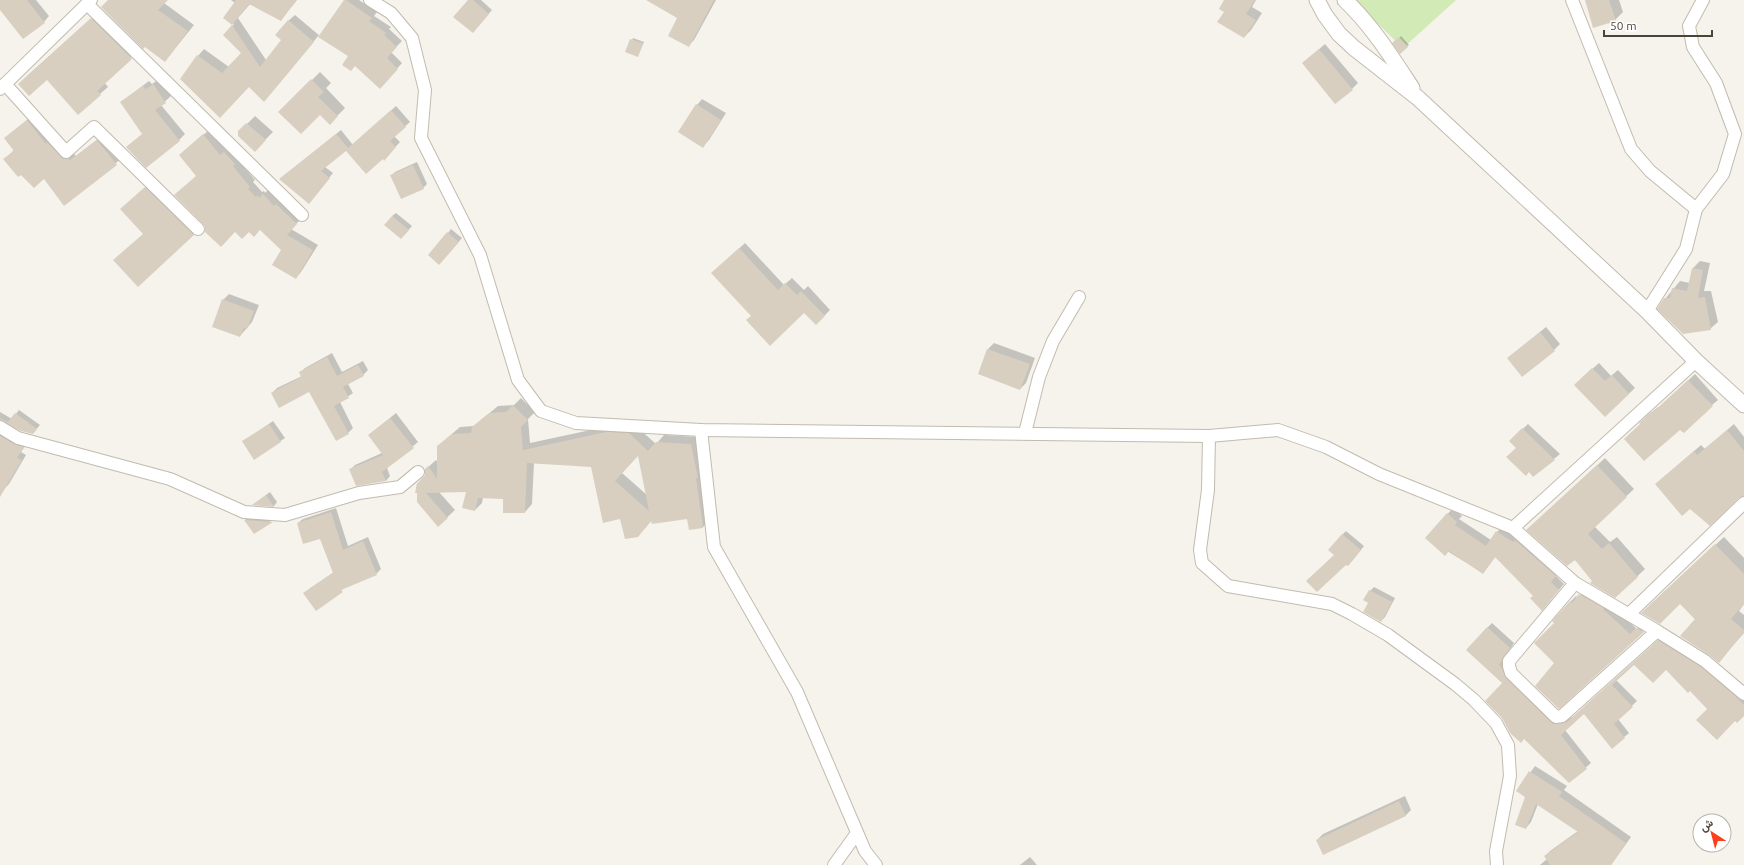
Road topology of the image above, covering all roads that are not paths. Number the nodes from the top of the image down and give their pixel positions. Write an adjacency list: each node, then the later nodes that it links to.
1 (370, 0): 17 (street)
2 (1317, 0): 8 (street)
3 (1345, 0): 8 (street)
4 (1572, 0): 9 (street)
5 (1703, 0): 9 (street)
6 (89, 2): 7 (street); 10 (street)
7 (2, 87): 11 (street)
8 (1418, 98): 13 (street)
9 (1696, 209): 13 (street)
10 (302, 215)
11 (198, 229)
12 (1079, 297): 18 (street)
13 (1647, 311): 14 (street)
14 (1696, 361): 15 (street); 22 (street)
15 (1744, 405)
16 (0, 427): 20 (street)
17 (701, 430): 18 (street); 27 (street)
18 (1025, 433): 19 (street)
19 (1210, 436): 22 (street); 30 (street)
20 (418, 472)
21 (1744, 503): 24 (street)
22 (1513, 528): 23 (street)
23 (1575, 583): 24 (street); 25 (street)
24 (1629, 614): 25 (street)
25 (1657, 631): 26 (street)
26 (1744, 694)
27 (857, 833): 28 (street); 29 (street)
28 (834, 865)
29 (876, 865)
30 (1497, 865)

